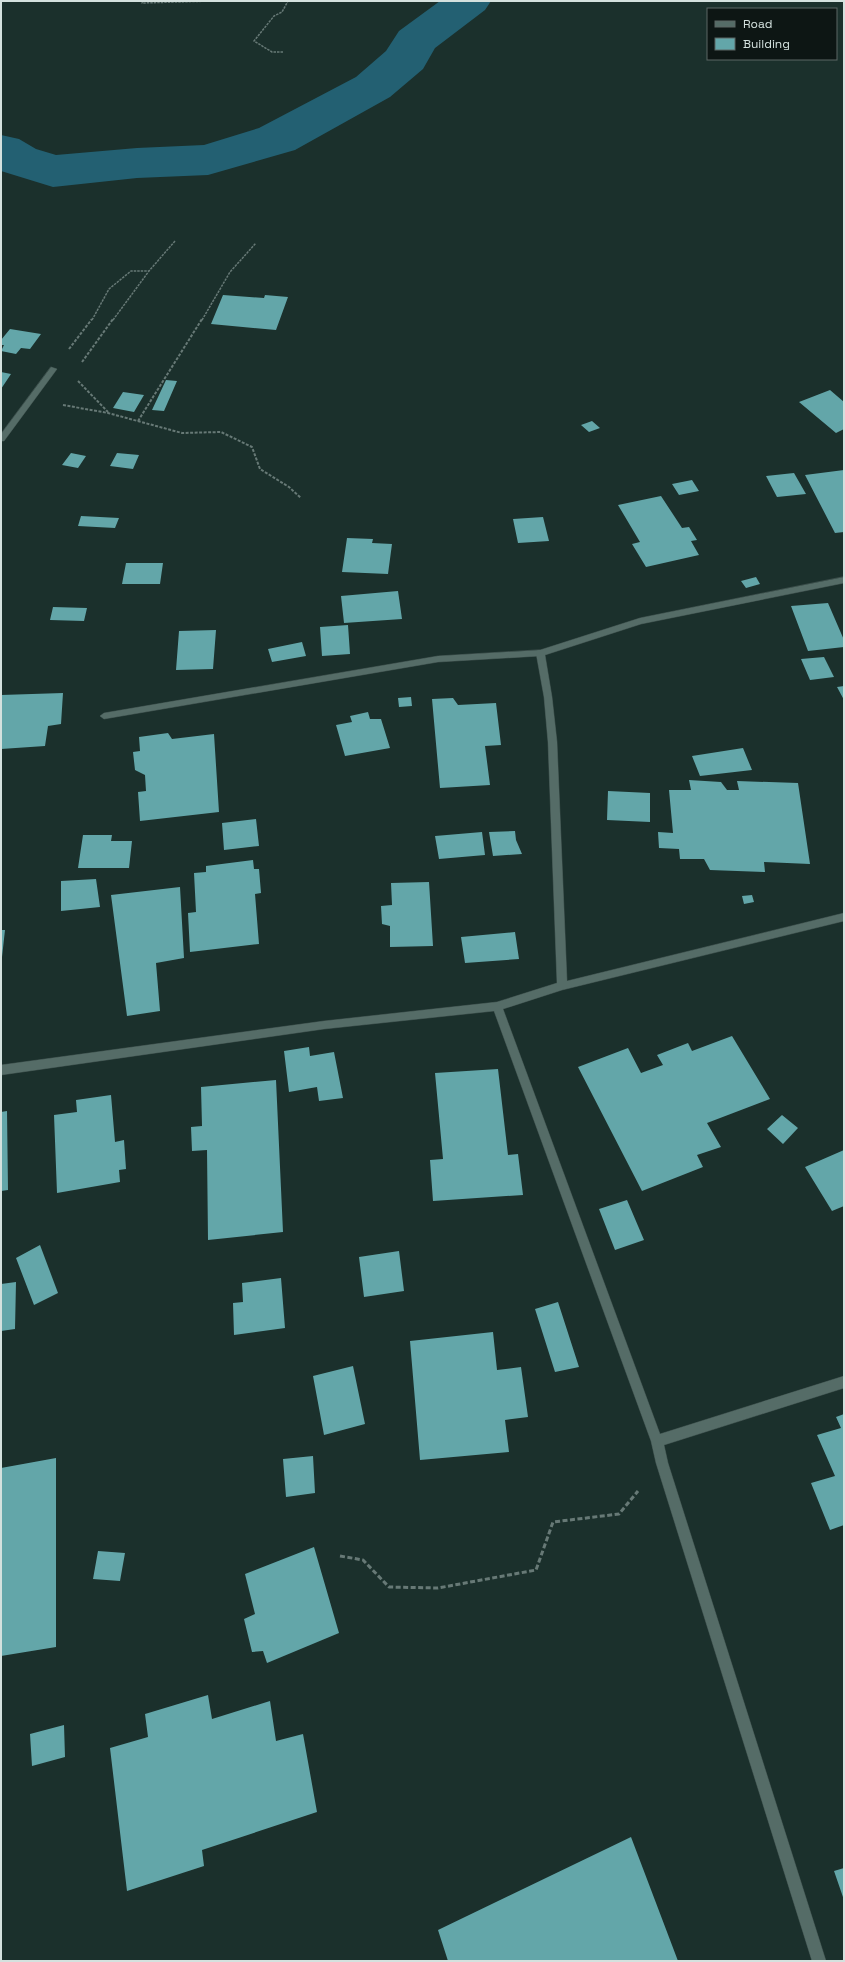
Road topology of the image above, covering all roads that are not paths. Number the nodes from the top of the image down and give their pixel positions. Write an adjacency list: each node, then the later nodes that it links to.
1 (53, 369): 2 (street)
2 (1, 439)
3 (844, 580): 4 (street)
4 (540, 653): 5 (street); 7 (street)
5 (104, 716)
6 (844, 917): 7 (street)
7 (562, 986): 8 (street)
8 (497, 1006): 9 (street); 11 (street)
9 (1, 1070)
10 (844, 1382): 11 (street)
11 (657, 1441): 12 (street)
12 (819, 1961)

